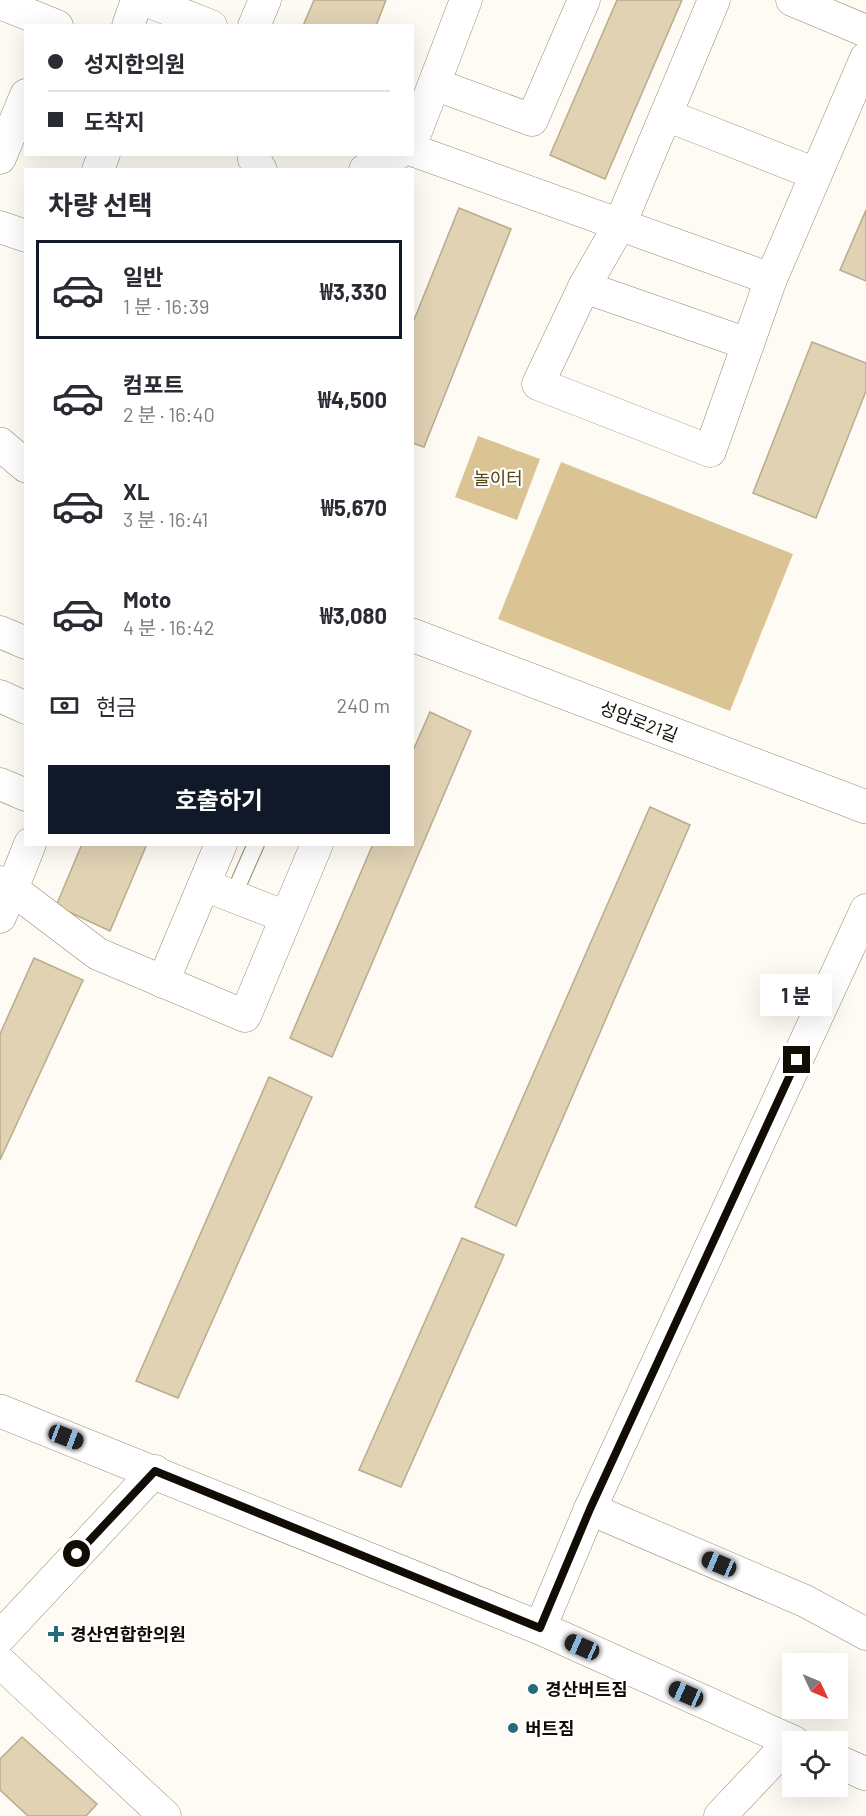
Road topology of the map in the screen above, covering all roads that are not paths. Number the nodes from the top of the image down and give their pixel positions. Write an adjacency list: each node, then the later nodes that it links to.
1 (137, 0): 10 (street)
2 (145, 0): 11 (street)
3 (265, 0): 12 (street)
4 (466, 0): 15 (street)
5 (584, 0): 15 (street)
6 (714, 0): 17 (street)
7 (792, 0): 13 (street)
8 (0, 3): 9 (street)
9 (52, 24)
10 (129, 24)
11 (206, 24)
12 (255, 24)
13 (866, 30)
14 (866, 58): 23 (street)
15 (434, 84): 18 (street)
16 (24, 100): 21 (street)
17 (666, 115): 23 (street); 24 (street)
18 (414, 137)
19 (414, 151): 24 (street)
20 (393, 156): 22 (street)
21 (0, 158)
22 (369, 168)
23 (816, 174): 27 (street)
24 (620, 224): 27 (street); 28 (street)
25 (0, 227): 26 (street)
26 (24, 235)
27 (771, 279): 29 (street)
28 (584, 287): 29 (street); 29 (street)
29 (748, 344)
30 (0, 444): 31 (street)
31 (24, 464)
32 (0, 632): 34 (street)
33 (414, 635): 39 (street, 성암로21길)
34 (24, 642)
35 (0, 696): 36 (street)
36 (24, 707)
37 (0, 784): 38 (street)
38 (24, 794)
39 (866, 807)
40 (29, 846): 45 (street)
41 (220, 846): 44 (street)
42 (255, 846): 46 (lane)
43 (316, 846): 48 (street)
44 (204, 885): 46 (street); 49 (street)
45 (4, 896): 49 (street)
46 (233, 896): 48 (street)
47 (866, 910): 52 (street)
48 (286, 917): 49 (street)
49 (163, 982)
50 (0, 1411): 51 (street)
51 (155, 1471): 53 (street); 55 (street)
52 (590, 1509): 53 (street); 54 (street)
53 (540, 1628): 57 (street)
54 (866, 1634)
55 (0, 1637)
56 (0, 1662): 61 (street)
57 (782, 1737)
58 (782, 1751): 62 (street)
59 (848, 1766): 60 (street)
60 (866, 1774)
61 (165, 1816)
62 (720, 1816)

